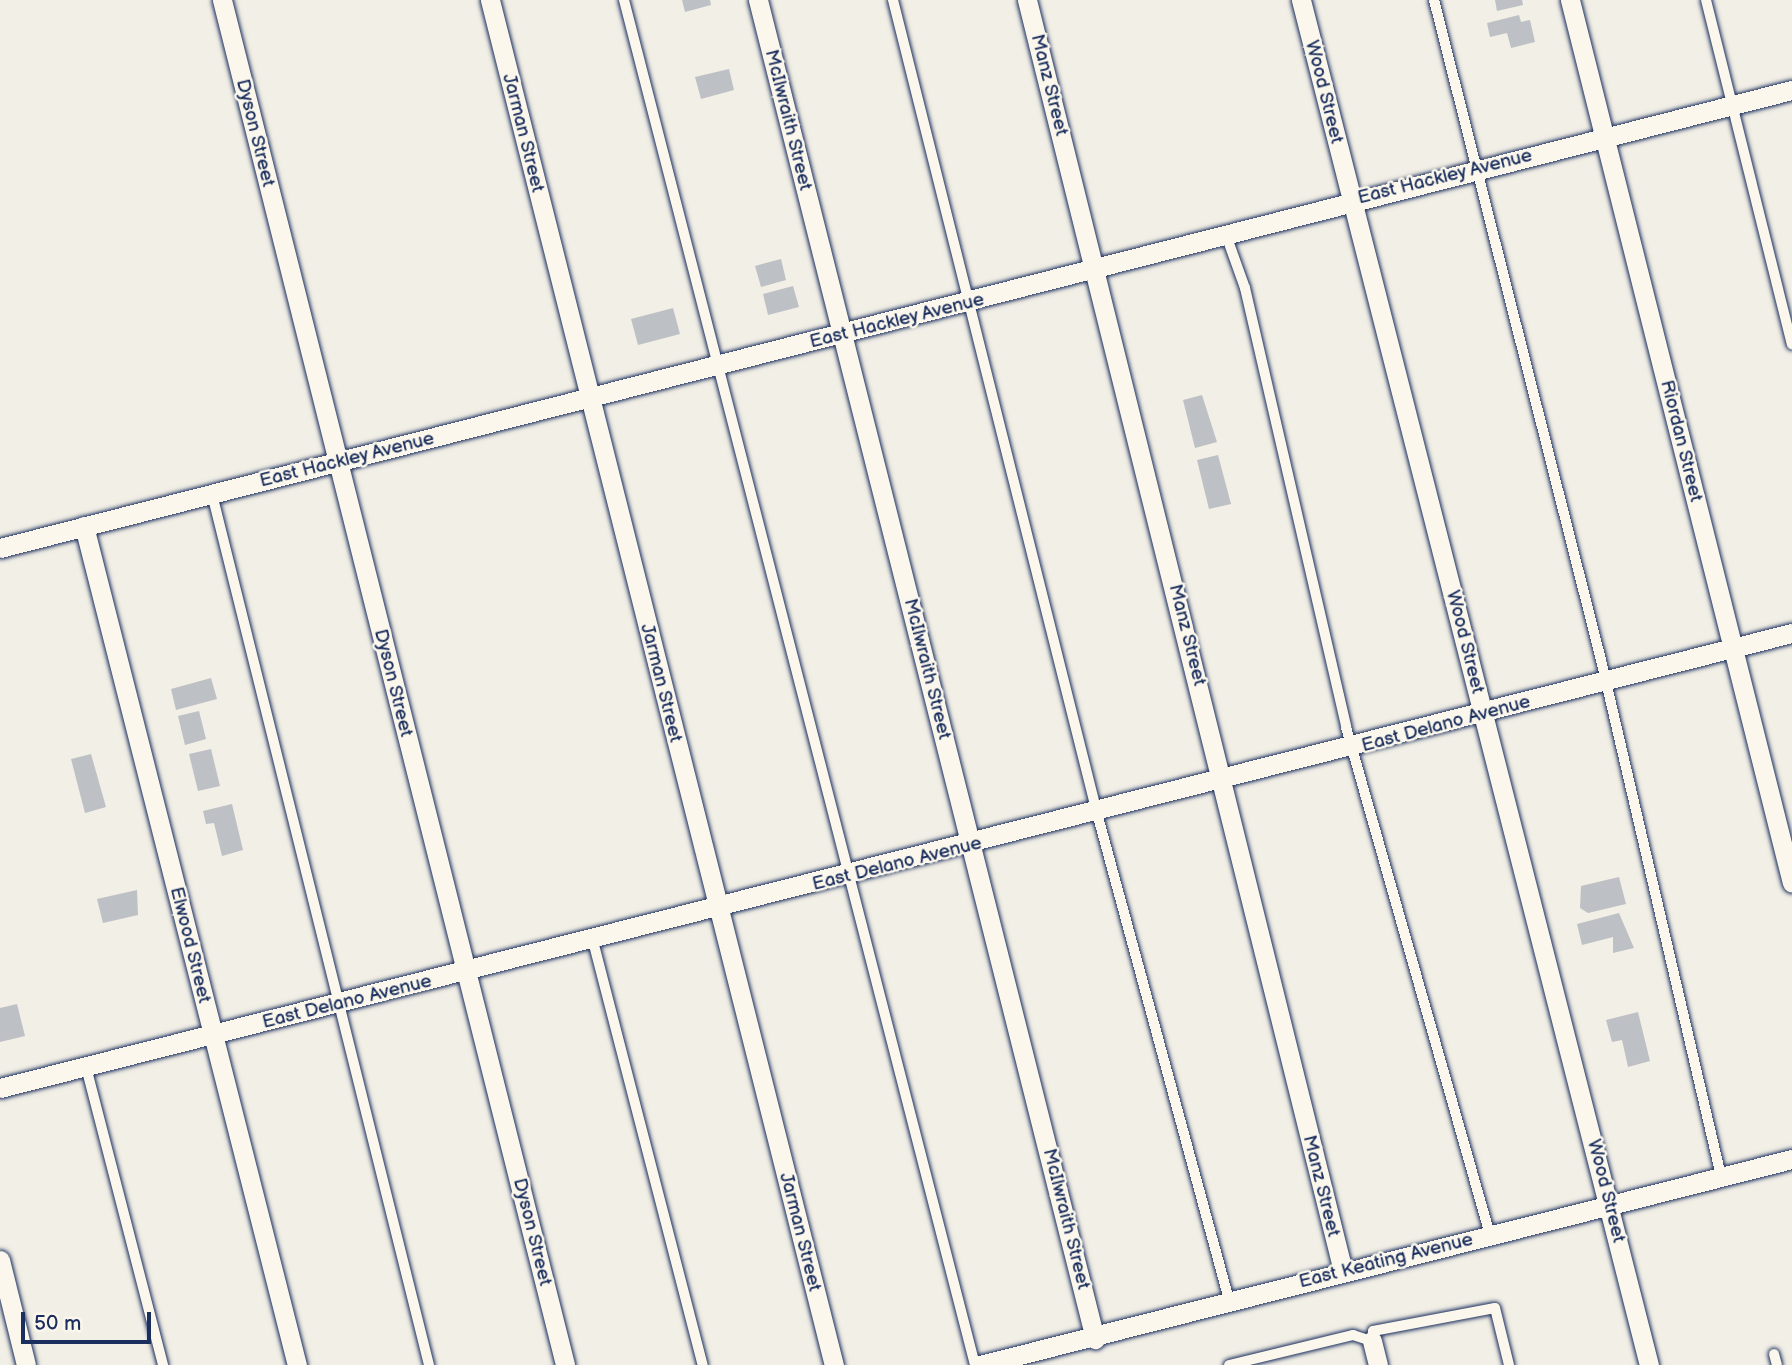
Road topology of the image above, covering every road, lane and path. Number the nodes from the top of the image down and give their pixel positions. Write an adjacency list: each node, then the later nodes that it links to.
1 (222, 0): 23 (street, Dyson Street)
2 (490, 0): 22 (street, Jarman Street)
3 (624, 0): 21 (lane)
4 (758, 0): 19 (street, McIlwraith Street)
5 (893, 0): 18 (lane)
6 (1027, 0): 17 (street, Manz Street)
7 (1301, 0): 15 (street, Wood Street)
8 (1434, 0): 14 (lane)
9 (1570, 0): 13 (street, Riordan Street)
10 (1706, 0): 12 (lane)
11 (1792, 90): 12 (street, East Hackley Avenue)
12 (1732, 105): 13 (street, East Hackley Avenue); 20 (lane)
13 (1604, 136): 14 (street, East Hackley Avenue); 28 (street, Riordan Street)
14 (1476, 169): 15 (street, East Hackley Avenue); 29 (lane)
15 (1352, 201): 16 (street, East Hackley Avenue); 30 (street, Wood Street)
16 (1226, 235): 17 (street, East Hackley Avenue); 31 (lane)
17 (1095, 271): 18 (street, East Hackley Avenue); 32 (street, Manz Street)
18 (969, 303): 19 (street, East Hackley Avenue); 33 (lane)
19 (842, 335): 21 (street, East Hackley Avenue); 34 (street, McIlwraith Street)
20 (1792, 344)
21 (717, 366): 22 (street, East Hackley Avenue); 35 (lane)
22 (590, 398): 23 (street, East Hackley Avenue); 37 (street, Jarman Street)
23 (337, 463): 24 (street, East Hackley Avenue); 39 (street, Dyson Street)
24 (212, 494): 25 (street, East Hackley Avenue); 40 (lane)
25 (84, 526): 26 (street, East Hackley Avenue); 41 (street, Elwood Street)
26 (0, 548)
27 (1792, 633): 28 (street, East Delano Avenue)
28 (1733, 648): 29 (street, East Delano Avenue); 36 (street, Riordan Street)
29 (1606, 682): 30 (street, East Delano Avenue); 45 (lane)
30 (1483, 714): 31 (street, East Delano Avenue); 46 (street, Wood Street)
31 (1352, 748): 32 (street, East Delano Avenue); 47 (lane)
32 (1223, 782): 33 (street, East Delano Avenue); 49 (street, Manz Street)
33 (1097, 813): 34 (street, East Delano Avenue); 50 (lane)
34 (971, 845): 35 (street, East Delano Avenue); 51 (street, McIlwraith Street)
35 (846, 877): 37 (street, East Delano Avenue); 61 (lane)
36 (1792, 883)
37 (718, 910): 38 (street, East Delano Avenue); 60 (street, Jarman Street)
38 (593, 941): 39 (street, East Delano Avenue); 59 (lane)
39 (467, 972): 40 (street, East Delano Avenue); 58 (street, Dyson Street)
40 (338, 1004): 41 (street, East Delano Avenue); 57 (lane)
41 (214, 1035): 42 (street, East Delano Avenue); 56 (street, Elwood Street)
42 (86, 1066): 43 (street, East Delano Avenue); 55 (lane)
43 (0, 1088)
44 (1792, 1159): 45 (street, East Keating Avenue)
45 (1721, 1176): 46 (street, East Keating Avenue)
46 (1610, 1205): 47 (street, East Keating Avenue); 65 (street, Wood Street)
47 (1490, 1235): 49 (street, East Keating Avenue)
48 (0, 1260): 54 (street)
49 (1343, 1271): 50 (street, East Keating Avenue)
50 (1229, 1300): 51 (street, East Keating Avenue)
51 (1095, 1339): 61 (street, East Keating Avenue)
52 (1372, 1341): 62 (lane); 63 (street); 64 (lane)
53 (1774, 1354): 66 (lane)
54 (26, 1365)
55 (163, 1365)
56 (297, 1365)
57 (429, 1365)
58 (565, 1365)
59 (703, 1365)
60 (834, 1365)
61 (977, 1365)
62 (1229, 1365)
63 (1378, 1365)
64 (1509, 1365)
65 (1648, 1365)
66 (1777, 1365)

